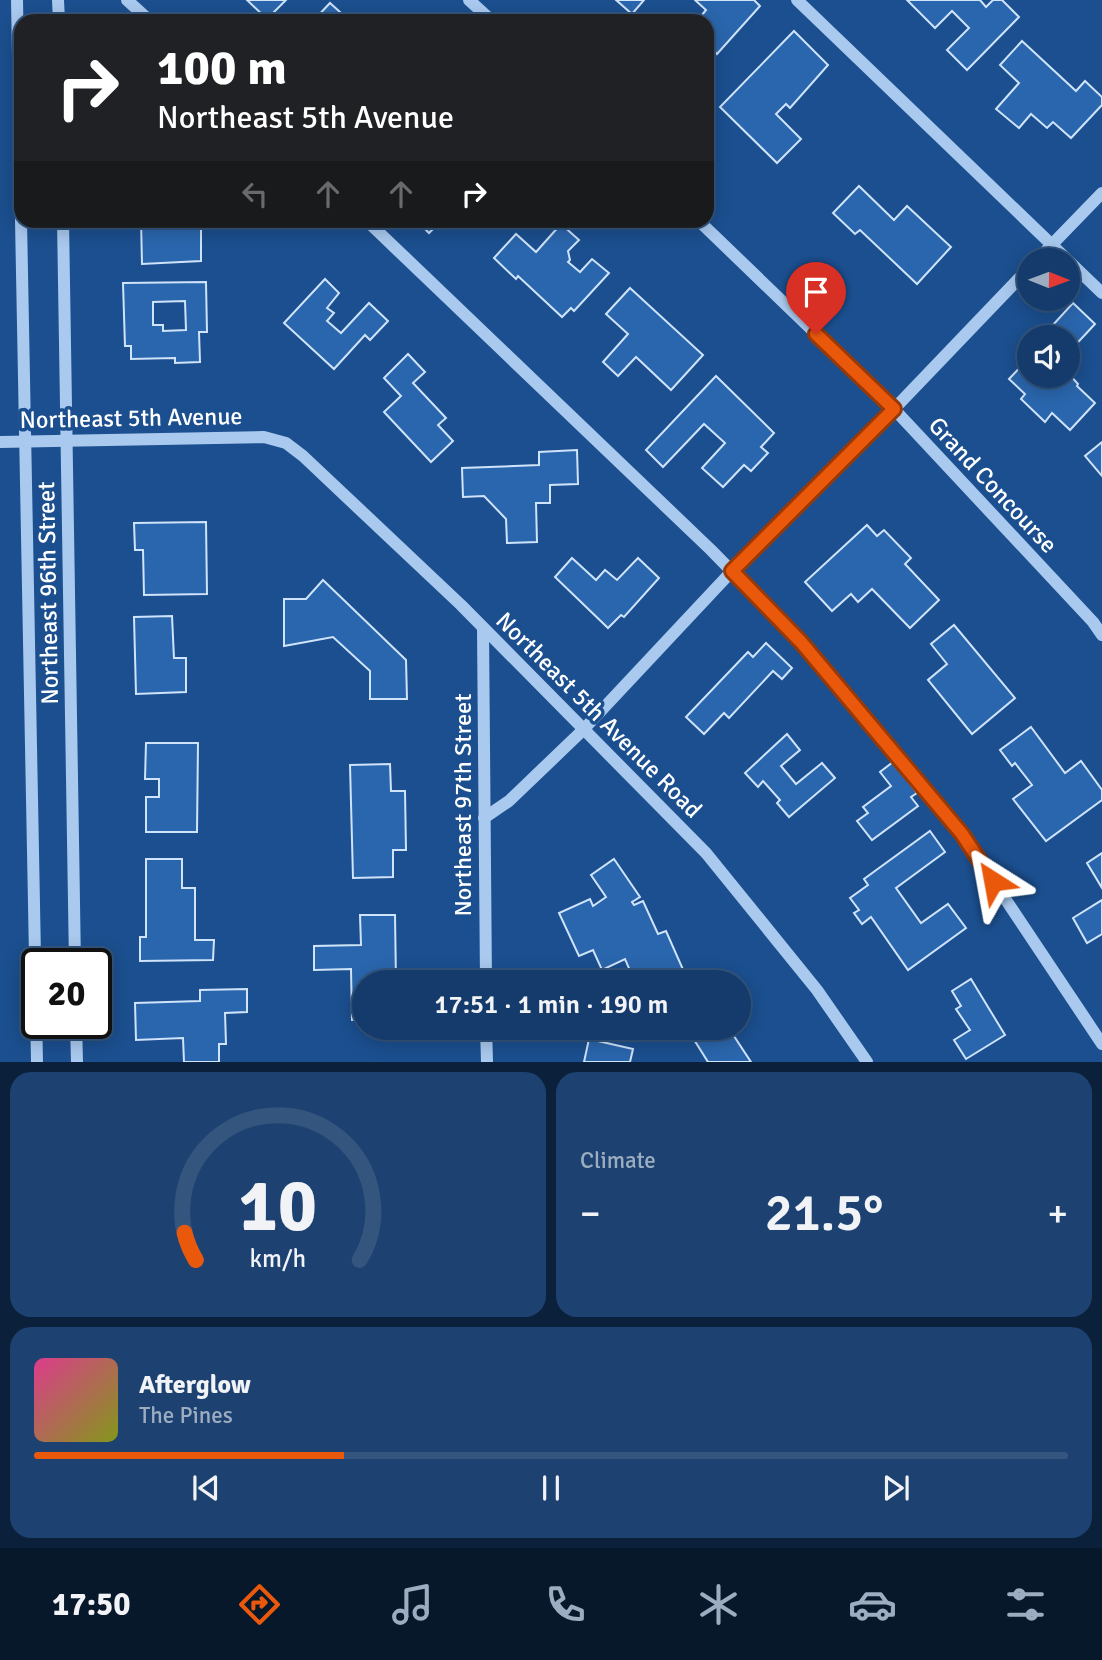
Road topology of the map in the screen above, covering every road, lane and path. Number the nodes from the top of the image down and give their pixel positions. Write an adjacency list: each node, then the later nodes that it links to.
1 (127, 0): 4 (street)
2 (469, 0): 5 (street)
3 (797, 0): 11 (street)
4 (142, 14)
5 (484, 14)
6 (1102, 192): 11 (street)
7 (21, 228): 18 (street, Northeast 96th Street)
8 (63, 228): 17 (street, Northeast 96th Street)
9 (374, 228): 20 (street)
10 (706, 228): 15 (street, Grand Concourse)
11 (1052, 245): 12 (street); 14 (street)
12 (1049, 248)
13 (1017, 281): 15 (street)
14 (1102, 293)
15 (894, 409): 20 (street); 22 (street, Grand Concourse)
16 (264, 437): 17 (street, Northeast 5th Avenue); 21 (street, Northeast 5th Avenue Road)
17 (67, 440): 18 (street, Northeast 5th Avenue); 25 (street, Northeast 96th Street)
18 (25, 441): 19 (street, Northeast 5th Avenue); 30 (street, Northeast 96th Street)
19 (0, 442)
20 (732, 571): 23 (street); 29 (street)
21 (483, 628): 23 (street, Northeast 5th Avenue Road); 24 (street, Northeast 97th Street)
22 (1102, 635)
23 (583, 730): 24 (street); 33 (street, Northeast 5th Avenue Road)
24 (484, 818): 26 (street, Northeast 97th Street)
25 (75, 948)
26 (486, 970)
27 (76, 1039): 31 (street)
28 (486, 1040): 32 (street)
29 (1102, 1044)
30 (37, 1062)
31 (77, 1062)
32 (486, 1062)
33 (867, 1062)

